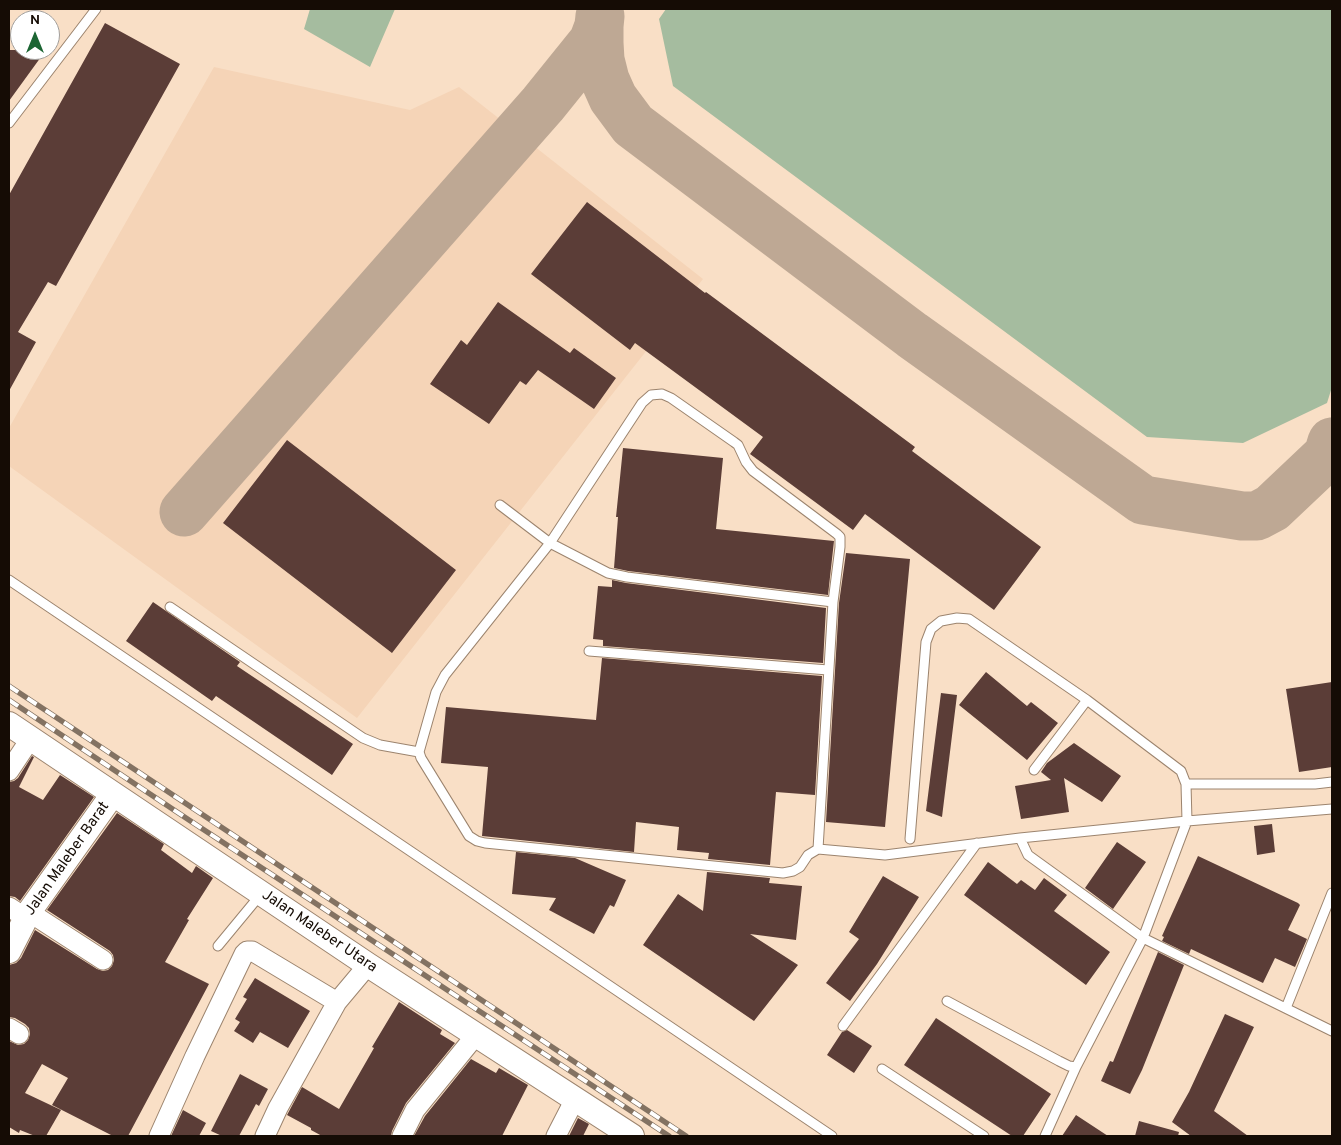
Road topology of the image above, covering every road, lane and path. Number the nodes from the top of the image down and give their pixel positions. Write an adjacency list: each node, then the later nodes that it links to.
1 (96, 9): 2 (lane)
2 (9, 124)
3 (500, 505): 4 (lane)
4 (550, 543): 6 (lane); 6 (lane); 13 (lane)
5 (9, 580): 48 (lane)
6 (833, 602): 9 (lane)
7 (170, 607): 13 (lane)
8 (589, 651): 9 (lane)
9 (828, 670): 24 (lane)
10 (1087, 700): 14 (lane); 17 (lane); 22 (lane)
11 (9, 724): 12 (street, Jalan Maleber Utara)
12 (30, 738): 15 (street); 18 (street, Jalan Maleber Utara)
13 (419, 752): 24 (lane)
14 (1034, 770)
15 (9, 771)
16 (1332, 782): 17 (lane)
17 (1186, 784): 20 (lane)
18 (113, 794): 26 (street, Jalan Maleber Utara); 28 (street, Jalan Maleber Barat)
19 (1332, 809): 20 (lane)
20 (1187, 821): 21 (lane); 29 (lane)
21 (1020, 838): 23 (lane); 29 (lane)
22 (910, 839)
23 (977, 843): 24 (lane); 37 (lane)
24 (818, 849)
25 (1332, 893): 27 (lane)
26 (261, 894): 30 (lane); 33 (street, Jalan Maleber Utara)
27 (1329, 911): 36 (lane)
28 (21, 912): 31 (street, Jalan Maleber Barat); 32 (street)
29 (1143, 938): 36 (lane); 40 (lane)
30 (218, 946)
31 (9, 951)
32 (103, 960)
33 (368, 965): 35 (street); 39 (street, Jalan Maleber Utara)
34 (947, 1001): 40 (lane)
35 (337, 1002): 43 (street); 44 (street)
36 (1286, 1008): 38 (lane)
37 (843, 1026)
38 (1331, 1027)
39 (476, 1035): 42 (street, Jalan Maleber Utara); 45 (street)
40 (1076, 1067): 50 (lane)
41 (882, 1068): 49 (lane)
42 (575, 1099): 46 (street); 47 (street, Jalan Maleber Utara)
43 (159, 1136)
44 (265, 1136)
45 (402, 1136)
46 (556, 1136)
47 (632, 1136)
48 (832, 1136)
49 (984, 1136)
50 (1045, 1136)

